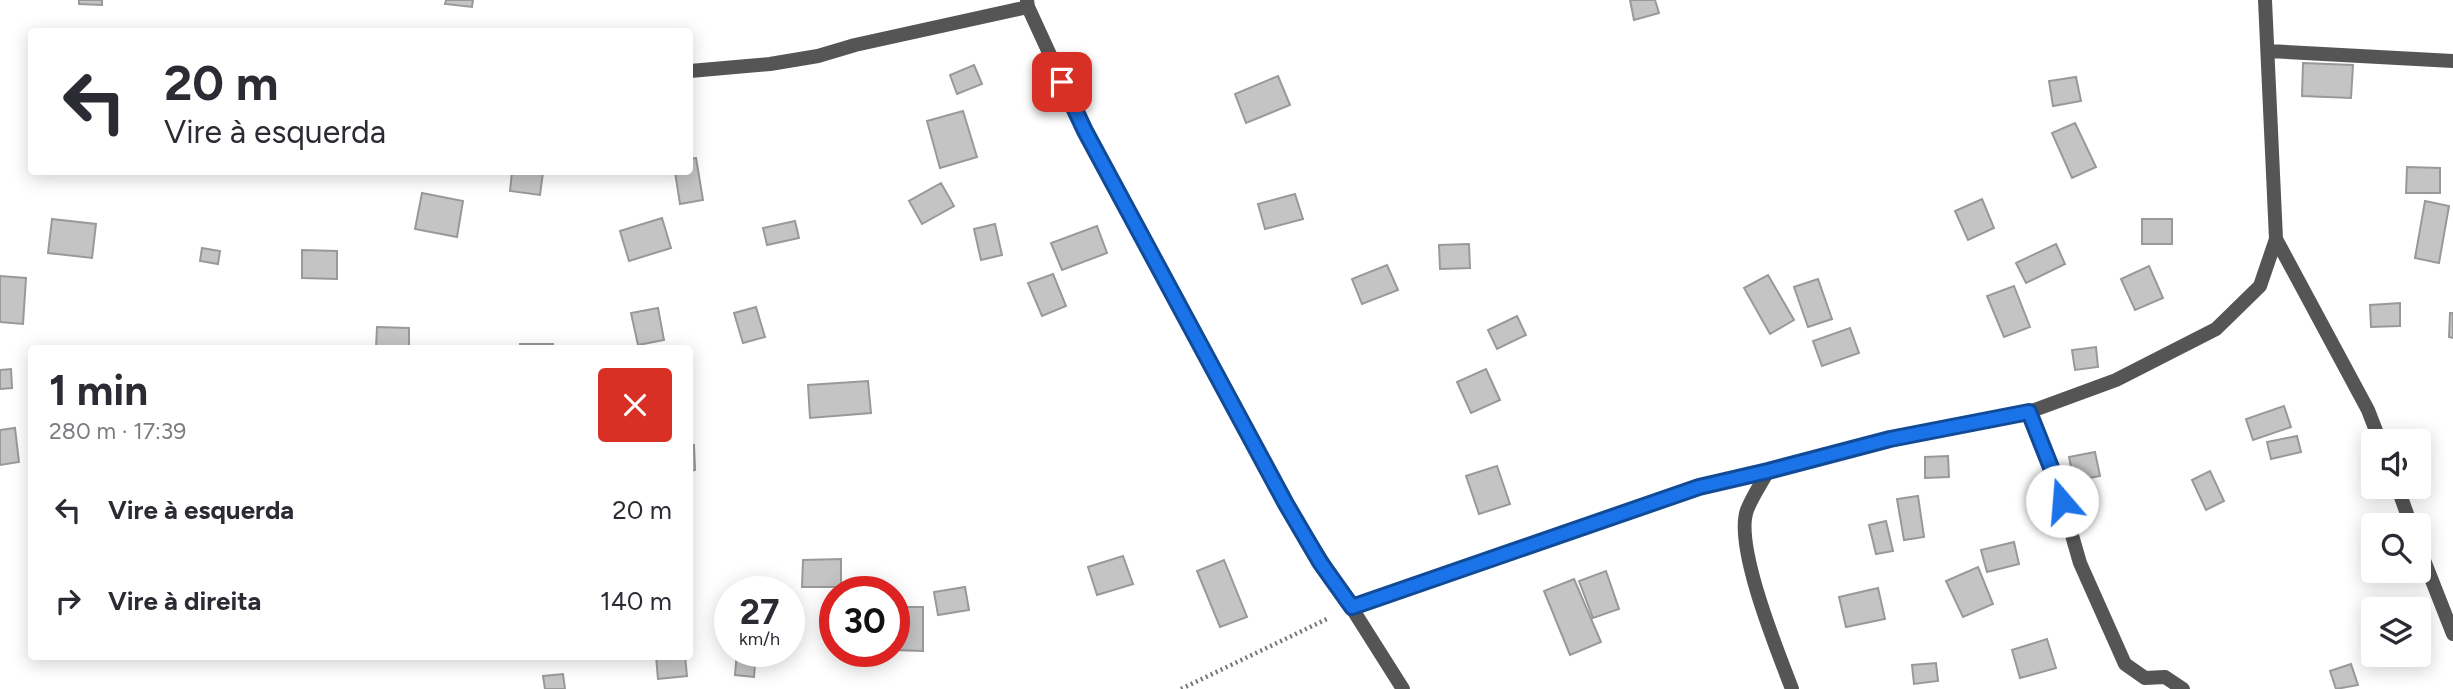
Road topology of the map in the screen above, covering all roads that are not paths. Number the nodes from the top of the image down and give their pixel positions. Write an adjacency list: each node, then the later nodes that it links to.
1 (2265, 0): 3 (street)
2 (1028, 4): 5 (street); 11 (street)
3 (2269, 51): 4 (street); 6 (street)
4 (2453, 61)
5 (693, 71)
6 (2276, 239): 7 (street); 8 (street)
7 (2029, 412): 9 (street); 15 (street)
8 (2375, 429)
9 (1768, 471): 11 (street); 14 (street)
10 (2431, 578): 12 (street)
11 (1352, 607): 13 (street)
12 (2453, 634)
13 (1403, 689)
14 (1792, 689)
15 (2183, 689)

